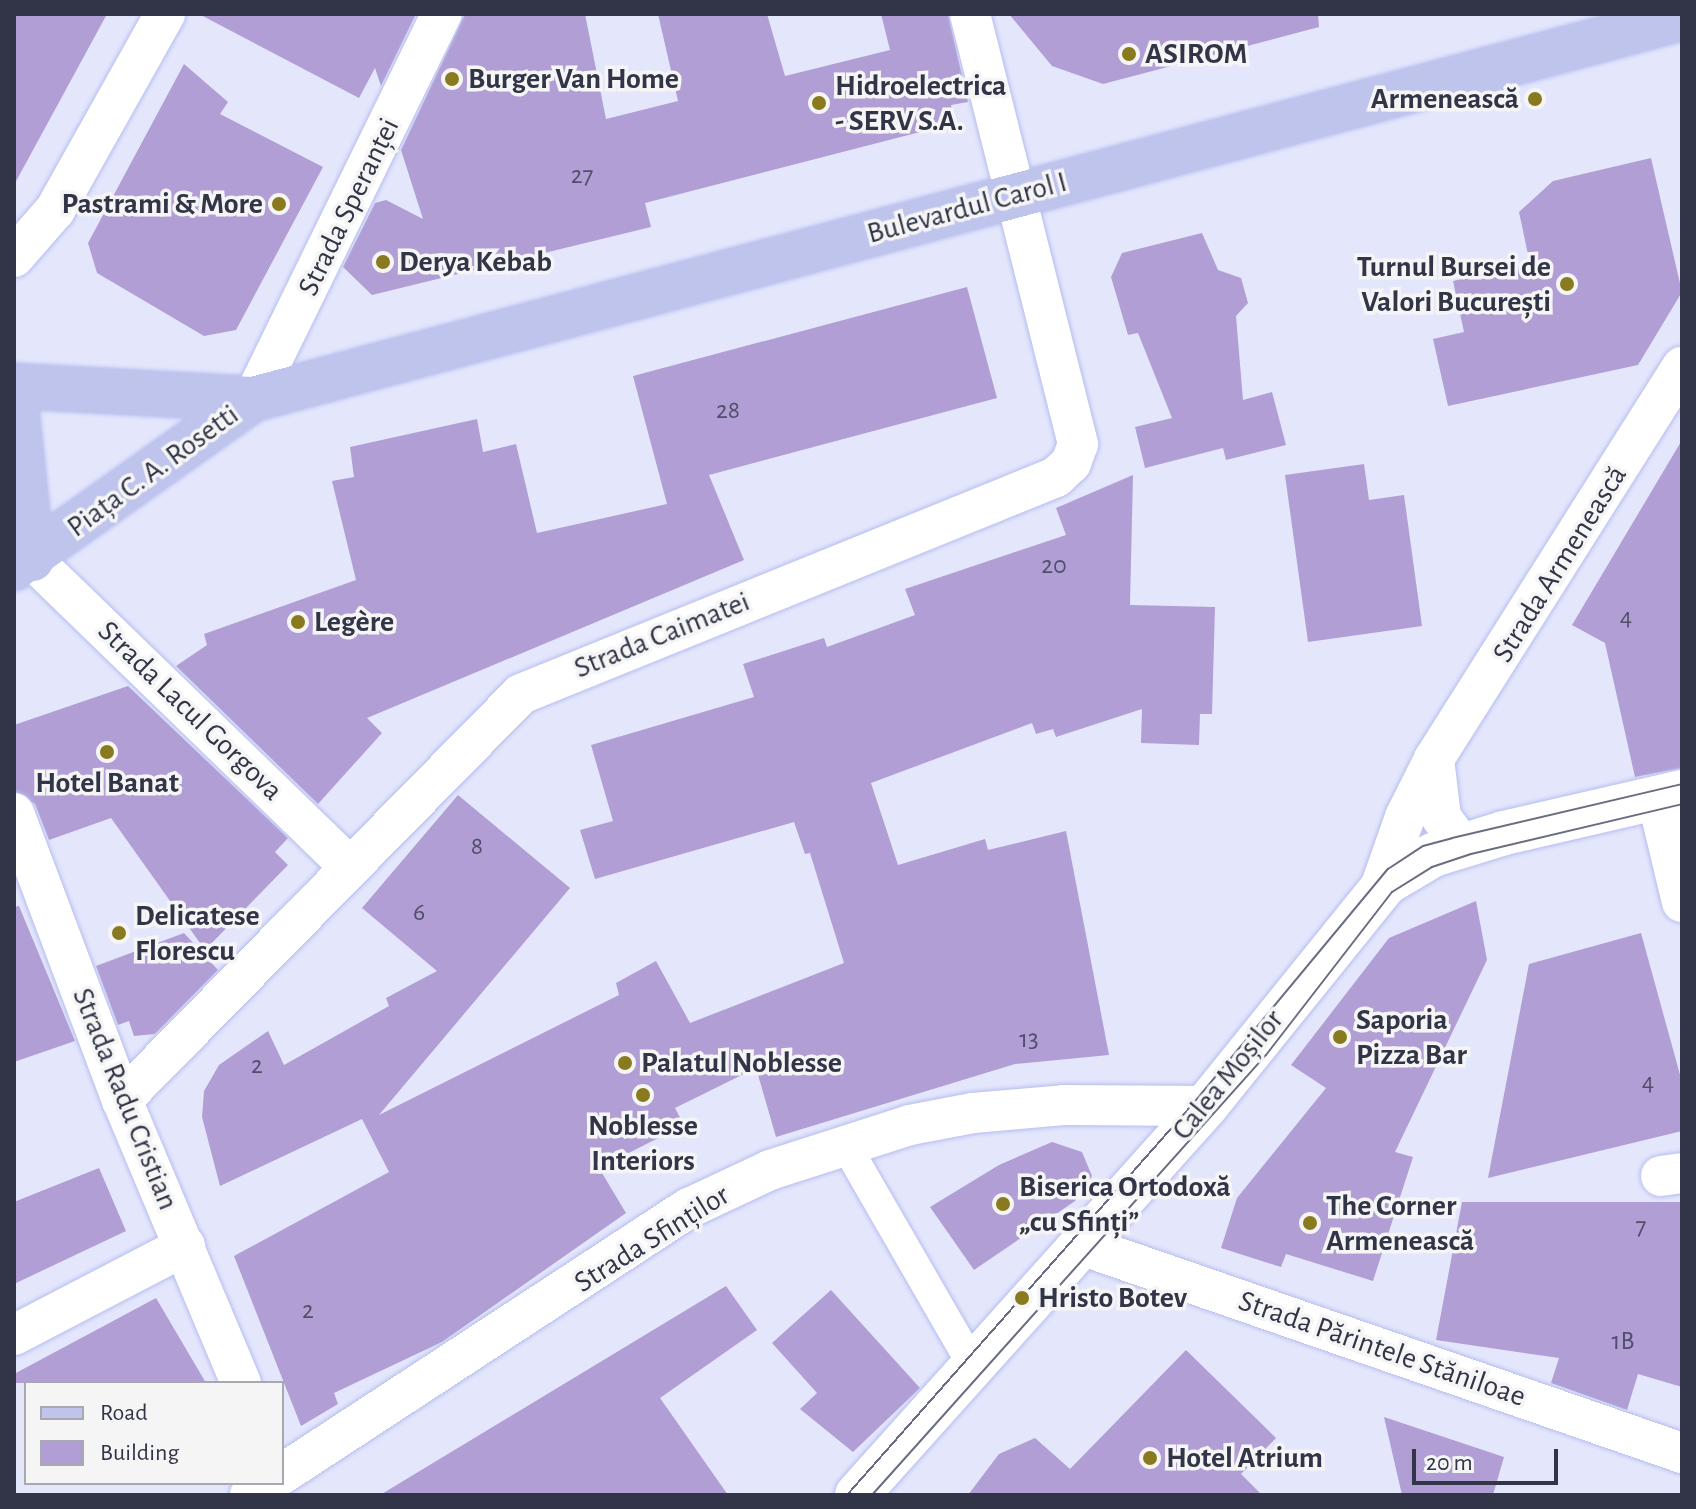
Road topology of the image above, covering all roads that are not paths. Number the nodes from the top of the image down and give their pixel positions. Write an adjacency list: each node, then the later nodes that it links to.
1 (165, 14): 6 (street)
2 (442, 14): 9 (street, Strada Speranței)
3 (970, 14): 5 (street, Strada Caimatei)
4 (1681, 24): 5 (main road, Bulevardul Carol I)
5 (1018, 194): 9 (main road, Bulevardul Carol I); 15 (street, Strada Caimatei)
6 (14, 257)
7 (1682, 367): 11 (street, Strada Armenească)
8 (14, 386): 9 (main road, Piața C. A. Rosetti); 10 (main road)
9 (253, 399): 10 (main road, Piața C. A. Rosetti)
10 (23, 564): 15 (street, Strada Lacul Gorgova)
11 (1434, 759): 14 (street); 16 (street, Strada Armenească)
12 (1670, 795): 14 (street, Calea Moșilor); 17 (street)
13 (14, 813): 18 (street, Strada Radu Cristian)
14 (1462, 846): 16 (street, Calea Moșilor)
15 (348, 865): 18 (street, Strada Caimatei)
16 (1379, 891): 19 (street, Calea Moșilor)
17 (1682, 902)
18 (122, 1100): 22 (street, Strada Radu Cristian)
19 (1206, 1106): 20 (street, Strada Sfinților); 21 (street, Calea Moșilor)
20 (845, 1144): 24 (street); 27 (street, Strada Sfinților)
21 (1081, 1245): 24 (street, Calea Moșilor); 26 (street, Strada Părintele Stăniloae)
22 (185, 1246): 23 (street); 25 (street, Strada Radu Cristian)
23 (14, 1335)
24 (974, 1367): 28 (street, Calea Moșilor)
25 (240, 1381)
26 (1682, 1453)
27 (284, 1473)
28 (857, 1495)

